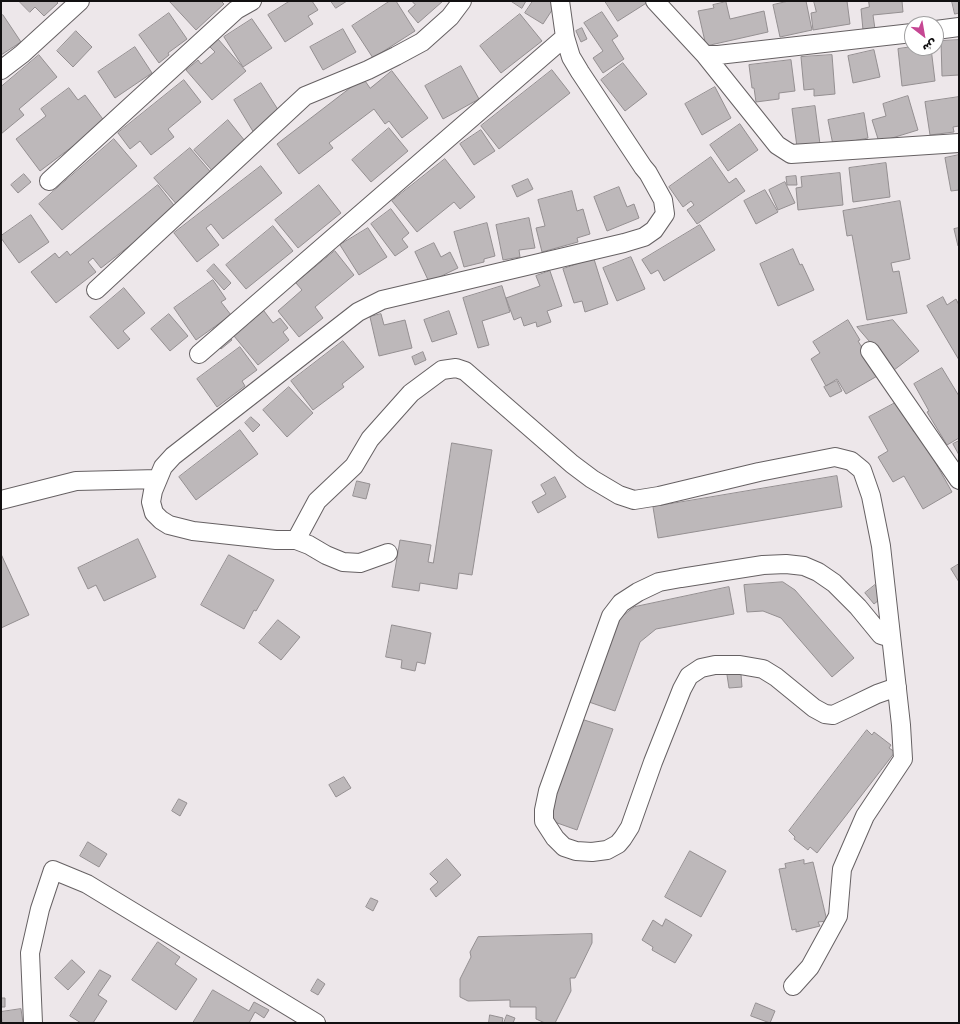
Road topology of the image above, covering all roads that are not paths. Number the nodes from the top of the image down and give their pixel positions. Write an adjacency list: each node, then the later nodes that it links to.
1 (80, 1): 11 (street)
2 (252, 1): 13 (street)
3 (462, 1): 14 (street)
4 (560, 1): 9 (street)
5 (655, 1): 10 (street)
6 (959, 28): 7 (street)
7 (944, 29)
8 (904, 34): 10 (street)
9 (564, 37): 16 (street); 17 (street)
10 (705, 55): 12 (street)
11 (1, 70)
12 (959, 143)
13 (49, 182)
14 (96, 290)
15 (870, 351): 18 (street)
16 (199, 354)
17 (158, 479): 19 (street); 20 (street)
18 (959, 480)
19 (1, 500)
20 (296, 540): 21 (street); 22 (street)
21 (388, 553)
22 (891, 638): 23 (street); 23 (street)
23 (897, 687): 24 (street)
24 (793, 986)
25 (33, 1023): 26 (street)
26 (316, 1023)

